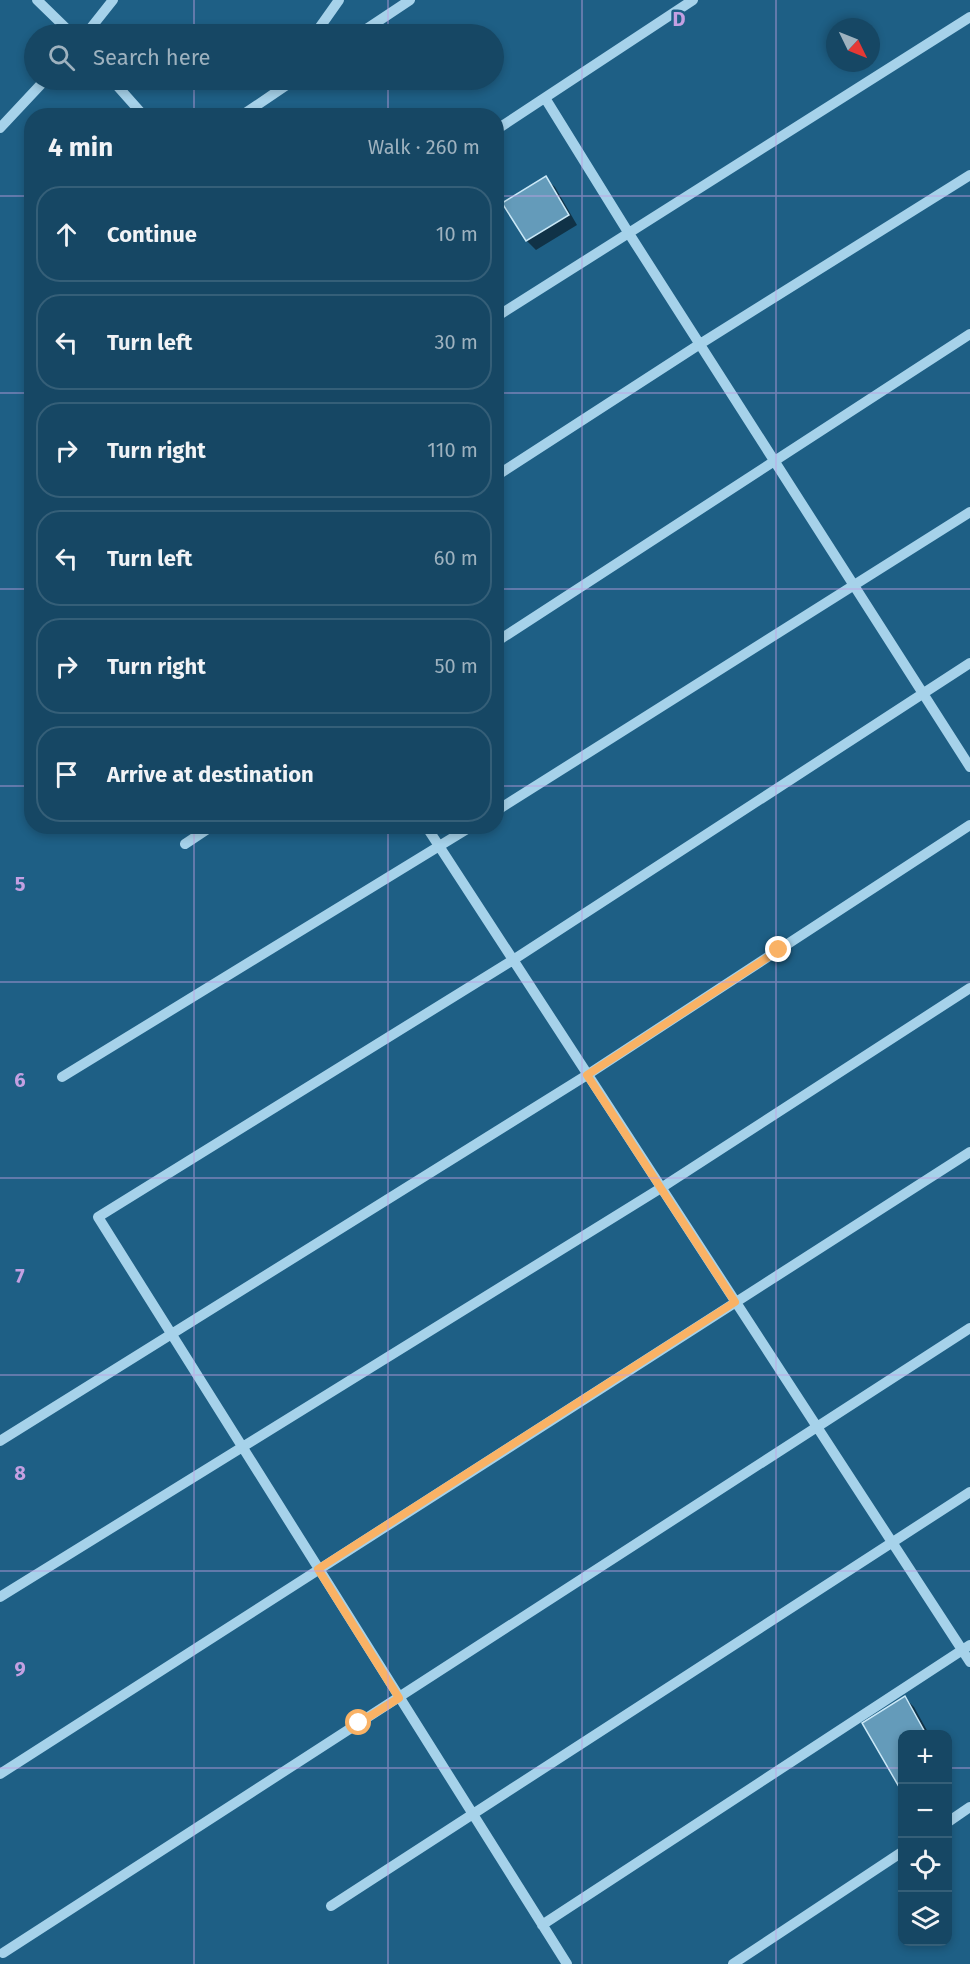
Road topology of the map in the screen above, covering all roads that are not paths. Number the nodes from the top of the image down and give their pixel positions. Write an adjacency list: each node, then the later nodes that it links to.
1 (37, 0): 7 (street)
2 (113, 0): 8 (street)
3 (339, 0): 9 (street)
4 (410, 0): 10 (street)
5 (693, 0): 16 (street)
6 (970, 17): 22 (street)
7 (62, 24)
8 (94, 24)
9 (322, 24)
10 (374, 24)
11 (36, 90): 20 (street)
12 (121, 90): 17 (street)
13 (275, 90): 15 (street)
14 (279, 90): 15 (street)
15 (271, 95): 18 (street)
16 (545, 98): 19 (street); 22 (street)
17 (137, 108)
18 (252, 108)
19 (504, 125)
20 (0, 128)
21 (970, 175): 25 (street)
22 (628, 232): 23 (street); 25 (street)
23 (504, 311)
24 (970, 334): 26 (street)
25 (700, 344): 26 (street); 27 (street)
26 (775, 462): 29 (street); 30 (street)
27 (504, 471)
28 (970, 512): 29 (street)
29 (854, 585): 32 (street); 34 (street)
30 (504, 637)
31 (970, 663): 32 (street)
32 (923, 693): 33 (street); 41 (street)
33 (970, 767)
34 (504, 806)
35 (970, 825): 43 (street)
36 (200, 834): 39 (street)
37 (431, 834): 40 (street)
38 (460, 834): 40 (street)
39 (185, 844)
40 (439, 848): 41 (street); 44 (street)
41 (513, 960): 43 (street); 49 (street)
42 (970, 988): 46 (street)
43 (587, 1075): 46 (street); 49 (street)
44 (62, 1077)
45 (970, 1152): 47 (street)
46 (661, 1188): 47 (street); 52 (street)
47 (735, 1302): 50 (street); 55 (street)
48 (970, 1328): 50 (street)
49 (171, 1334): 51 (street); 52 (street)
50 (817, 1428): 54 (street); 59 (street)
51 (0, 1441)
52 (242, 1448): 55 (street); 56 (street)
53 (970, 1492): 54 (street)
54 (892, 1543): 57 (street); 62 (street)
55 (318, 1569): 59 (street); 60 (street)
56 (0, 1598)
57 (966, 1648): 58 (street); 66 (street)
58 (970, 1662)
59 (399, 1698): 62 (street); 67 (street)
60 (0, 1773)
61 (970, 1807): 63 (street)
62 (473, 1814): 65 (street); 66 (street)
63 (952, 1819)
64 (898, 1855): 69 (street)
65 (331, 1906)
66 (542, 1925): 68 (street)
67 (3, 1953)
68 (567, 1964)
69 (733, 1964)

